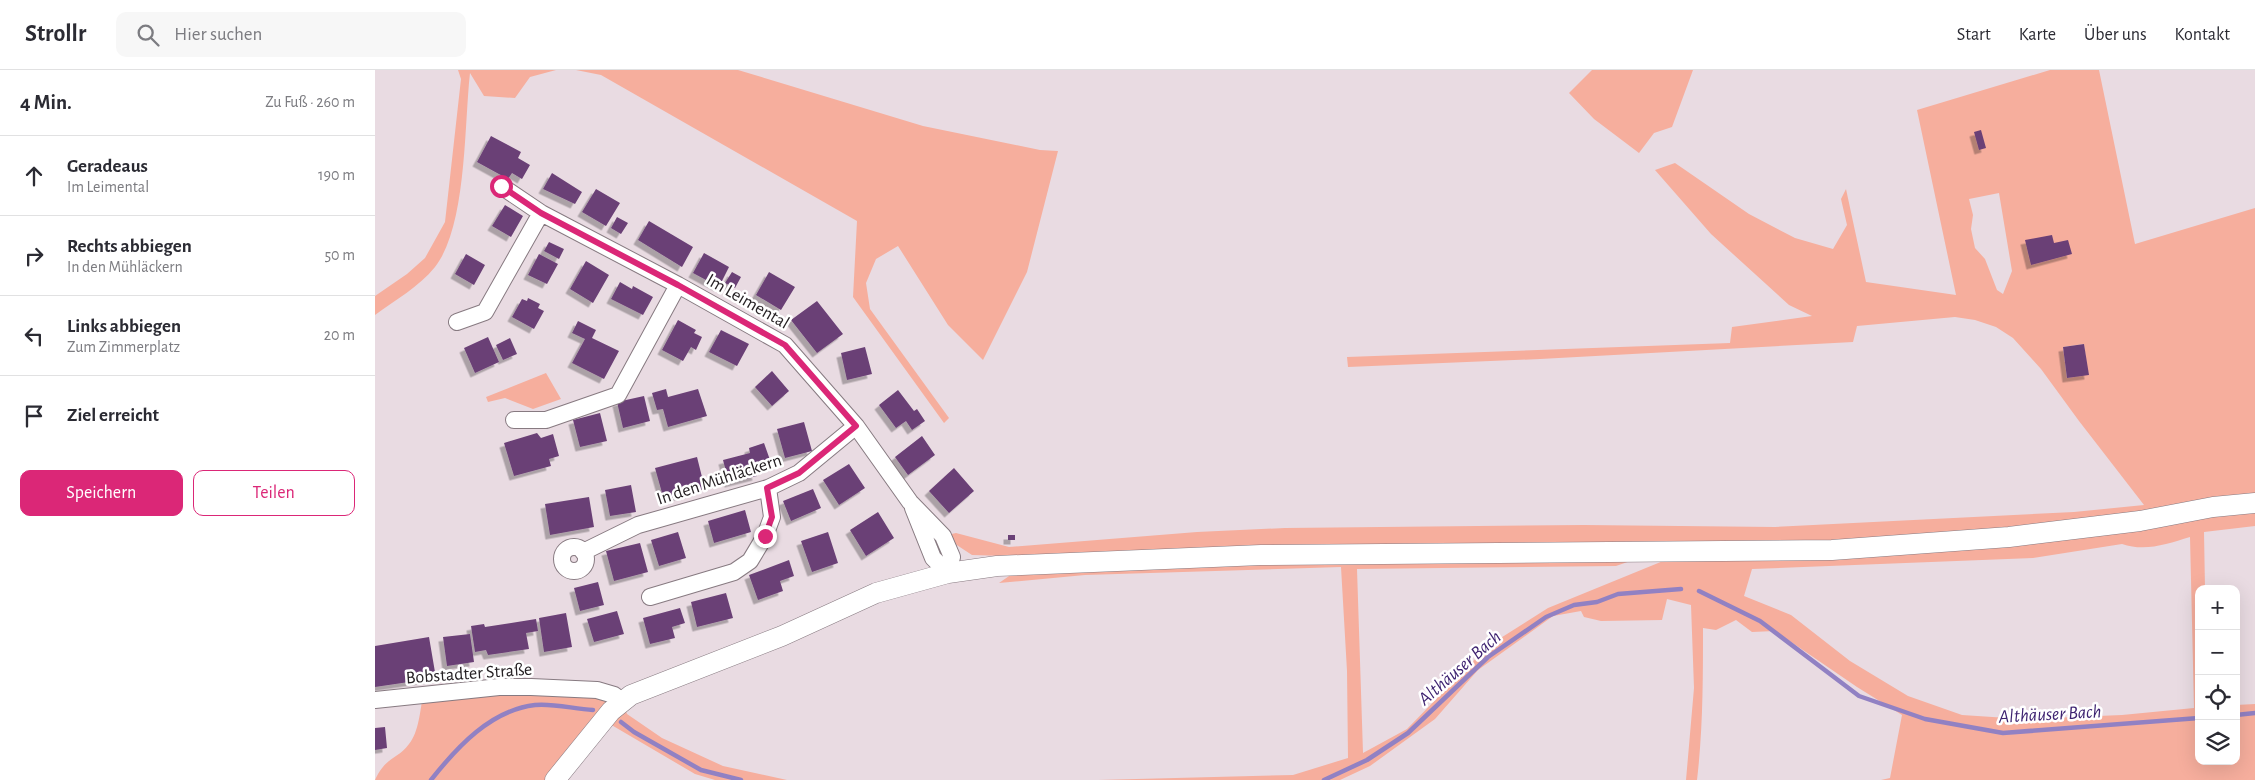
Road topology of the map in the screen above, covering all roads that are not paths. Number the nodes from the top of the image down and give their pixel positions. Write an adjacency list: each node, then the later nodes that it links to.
1 (501, 186): 2 (street, Im Leimental)
2 (541, 213): 3 (street, Im Leimental); 4 (street)
3 (678, 285): 5 (street); 6 (street, Im Leimental)
4 (457, 322)
5 (514, 420)
6 (856, 426): 7 (street, In den Mühläckern); 10 (street, Im Leimental)
7 (767, 488): 9 (street, In den Mühläckern); 11 (street)
8 (2255, 503): 10 (street)
9 (583, 552)
10 (949, 573): 13 (street)
11 (649, 597)
12 (375, 700): 13 (street, Bobstadter Straße)
13 (622, 701): 14 (street)
14 (555, 780)

